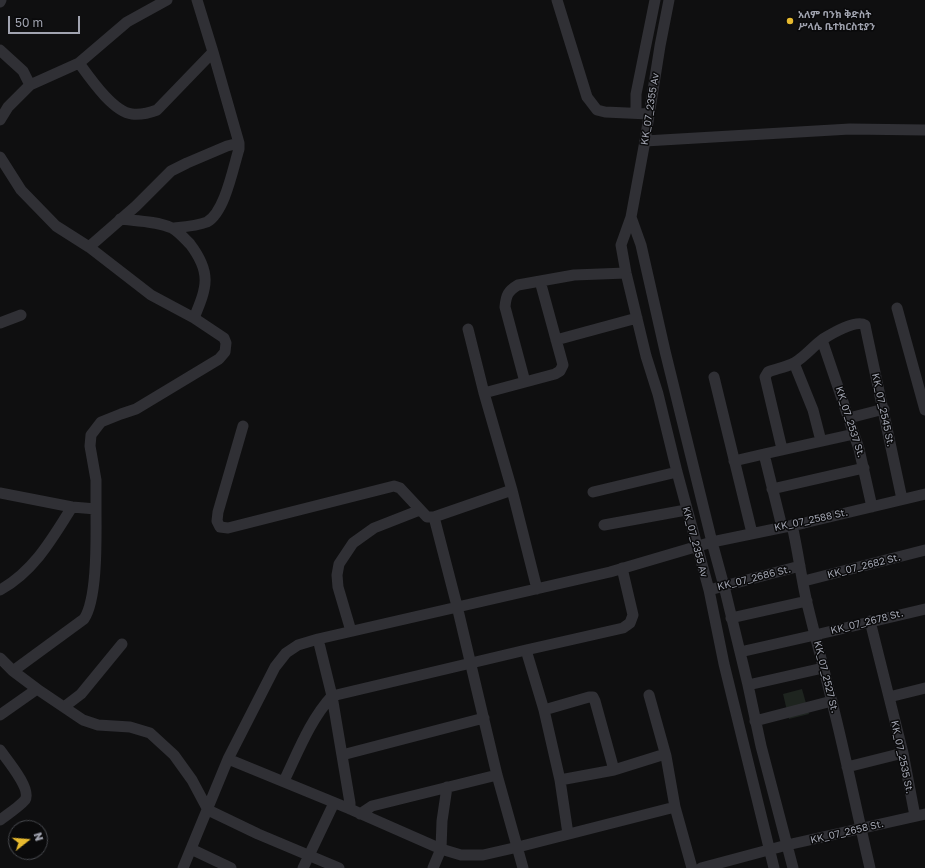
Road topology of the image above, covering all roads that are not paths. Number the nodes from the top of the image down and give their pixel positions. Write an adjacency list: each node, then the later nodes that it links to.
1 (167, 0): 8 (street)
2 (197, 0): 7 (street)
3 (557, 0): 10 (street)
4 (655, 0): 10 (street)
5 (669, 0): 11 (street, KK_07_2355 Av)
6 (0, 50): 9 (street)
7 (214, 52): 8 (street); 15 (street)
8 (79, 63): 9 (street)
9 (30, 84): 12 (street)
10 (636, 113): 11 (street)
11 (649, 114): 14 (street, KK_07_2355 Av)
12 (0, 120)
13 (925, 130): 14 (street)
14 (645, 141): 17 (street, KK_07_2355 Av)
15 (239, 143): 18 (street); 19 (street)
16 (0, 157): 20 (street)
17 (631, 217): 21 (street, KK_07_2355 Av); 61 (street, KK_07_2355 Av)
18 (120, 219): 19 (street); 20 (street)
19 (173, 228): 25 (street)
20 (89, 247): 25 (street)
21 (626, 273): 22 (street); 26 (street, KK_07_2355 Av)
22 (540, 281): 29 (street); 33 (street)
23 (897, 308): 36 (street)
24 (22, 315): 27 (street)
25 (194, 318): 54 (street)
26 (637, 318): 29 (street); 45 (street, KK_07_2355 Av)
27 (0, 323)
28 (468, 330): 34 (street)
29 (556, 340): 33 (street)
30 (822, 340): 31 (street); 35 (street, KK_07_2545 St.); 37 (street, KK_07_2537 St.)
31 (794, 363): 40 (street); 41 (street)
32 (714, 377): 43 (street)
33 (525, 382): 34 (street)
34 (484, 393): 47 (street)
35 (884, 410): 37 (street); 51 (street, KK_07_2545 St.)
36 (925, 410)
37 (849, 418): 39 (street, KK_07_2537 St.)
38 (243, 426): 55 (street)
39 (854, 434): 40 (street); 44 (street, KK_07_2537 St.)
40 (821, 441): 41 (street)
41 (782, 449): 42 (street)
42 (764, 454): 43 (street); 46 (street, KK_07_2527 St.)
43 (734, 461): 60 (street)
44 (864, 468): 46 (street); 53 (street, KK_07_2537 St.)
45 (676, 472): 48 (street); 56 (street, KK_07_2355 Av)
46 (772, 489): 59 (street, KK_07_2527 St.)
47 (512, 490): 57 (street); 68 (street)
48 (593, 492)
49 (0, 493): 52 (street)
50 (925, 494): 51 (street, KK_07_2588 St.)
51 (902, 499): 53 (street, KK_07_2588 St.)
52 (72, 507): 54 (street); 69 (street)
53 (872, 507): 59 (street, KK_07_2588 St.)
54 (96, 510): 85 (street)
55 (420, 510): 57 (street); 76 (street)
56 (686, 510): 58 (street); 62 (street, KK_07_2355 Av)
57 (434, 517): 72 (street)
58 (604, 524)
59 (787, 526): 60 (street, KK_07_2588 St.); 64 (street, KK_07_2527 St.)
60 (752, 533): 61 (street, KK_07_2588 St.)
61 (712, 542): 62 (street, KK_07_2588 St.); 67 (street, KK_07_2355 Av)
62 (696, 546): 65 (street, KK_07_2588 St.); 70 (street, KK_07_2355 Av)
63 (925, 550): 66 (street, KK_07_2682 St.)
64 (800, 566): 66 (street, KK_07_2527 St.); 67 (street, KK_07_2686 St.)
65 (622, 568): 68 (street, KK_07_2588 St.); 80 (street)
66 (804, 581): 71 (street, KK_07_2527 St.)
67 (724, 586): 70 (street, KK_07_2686 St.); 74 (street, KK_07_2355 Av)
68 (537, 589): 72 (street, KK_07_2588 St.)
69 (0, 590)
70 (709, 590): 122 (street, KK_07_2355 Av)
71 (807, 601): 74 (street); 77 (street, KK_07_2527 St.)
72 (458, 606): 76 (street, KK_07_2588 St.); 83 (street)
73 (925, 609): 75 (street, KK_07_2678 St.)
74 (731, 618): 81 (street, KK_07_2355 Av)
75 (870, 621): 77 (street, KK_07_2678 St.); 91 (street, KK_07_2535 St.)
76 (351, 631): 78 (street, KK_07_2588 St.)
77 (815, 635): 81 (street, KK_07_2678 St.); 84 (street, KK_07_2527 St.)
78 (318, 639): 90 (street); 102 (street, KK_07_2588 St.)
79 (122, 644): 93 (street)
80 (526, 650): 83 (street); 94 (street)
81 (740, 652): 86 (street, KK_07_2355 Av)
82 (0, 658): 85 (street)
83 (470, 663): 90 (street); 96 (street)
84 (823, 668): 86 (street); 92 (street, KK_07_2527 St.)
85 (13, 671): 88 (street)
86 (748, 685): 97 (street, KK_07_2355 Av)
87 (925, 688): 91 (street)
88 (37, 689): 93 (street); 95 (street)
89 (649, 695): 101 (street)
90 (332, 696): 100 (street); 107 (street)
91 (889, 697): 99 (street, KK_07_2535 St.)
92 (832, 701): 97 (street); 103 (street, KK_07_2527 St.)
93 (64, 707): 112 (street)
94 (544, 710): 104 (street); 106 (street)
95 (0, 716)
96 (484, 718): 100 (street); 105 (street)
97 (755, 721): 118 (street, KK_07_2355 Av)
98 (0, 750): 115 (street)
99 (903, 753): 103 (street); 114 (street, KK_07_2535 St.)
100 (342, 755): 111 (street)
101 (666, 756): 104 (street); 110 (street)
102 (228, 759): 107 (street); 112 (street, KK_07_2588 St.)
103 (847, 767): 116 (street, KK_07_2527 St.)
104 (614, 770): 106 (street)
105 (498, 775): 108 (street); 119 (street)
106 (560, 780): 117 (street)
107 (284, 782): 109 (street)
108 (447, 787): 113 (street); 121 (street)
109 (334, 803): 111 (street); 123 (street)
110 (675, 807): 117 (street); 130 (street)
111 (350, 809): 113 (street)
112 (208, 810): 120 (street, KK_07_2588 St.); 123 (street)
113 (360, 814): 121 (street)
114 (920, 815): 116 (street, KK_07_2658 St.)
115 (0, 820)
116 (861, 829): 118 (street, KK_07_2658 St.); 134 (street, KK_07_2527 St.)
117 (568, 834): 119 (street)
118 (787, 845): 122 (street, KK_07_2658 St.); 133 (street, KK_07_2355 Av)
119 (518, 847): 121 (street); 129 (street)
120 (191, 849): 124 (street, KK_07_2588 St.); 125 (street)
121 (441, 849): 128 (street)
122 (769, 850): 131 (street, KK_07_2658 St.); 132 (street, KK_07_2355 Av)
123 (309, 855): 126 (street); 127 (street)
124 (183, 868)
125 (230, 868)
126 (303, 868)
127 (339, 868)
128 (433, 868)
129 (523, 868)
130 (692, 868)
131 (701, 868)
132 (774, 868)
133 (793, 868)
134 (870, 868)

